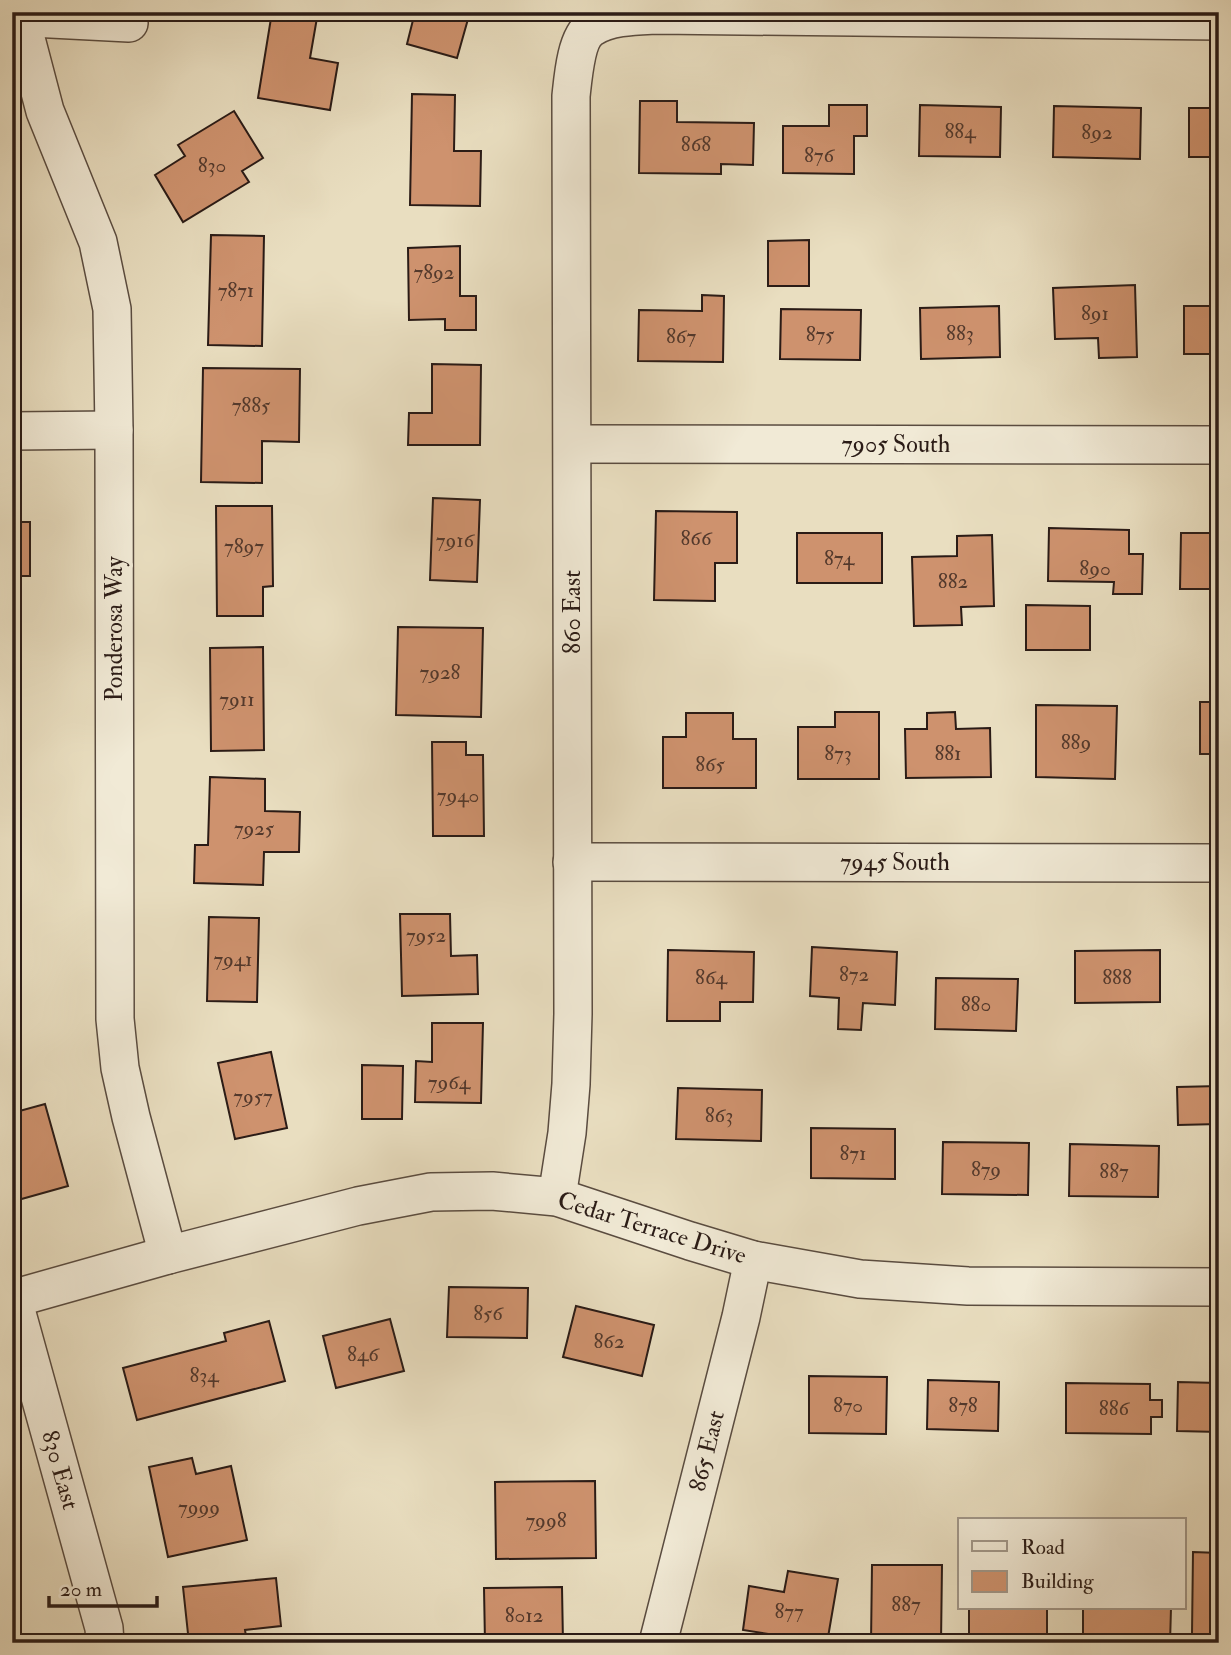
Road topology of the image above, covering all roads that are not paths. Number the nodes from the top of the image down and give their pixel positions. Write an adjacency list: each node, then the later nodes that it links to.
1 (17, 16): 3 (street); 4 (street, Ponderosa Way)
2 (1219, 20): 6 (street, 860 East)
3 (129, 23)
4 (114, 430): 5 (street); 11 (street, Ponderosa Way)
5 (12, 431)
6 (573, 444): 7 (street, 7905 South); 8 (street, 860 East)
7 (1219, 445)
8 (572, 862): 9 (street, 7945 South); 10 (street, 860 East)
9 (1219, 863)
10 (557, 1198): 11 (street, Cedar Terrace Drive); 12 (street, Cedar Terrace Drive)
11 (168, 1255): 14 (street, Cedar Terrace Drive)
12 (753, 1259): 13 (street, Cedar Terrace Drive); 16 (street, 865 East)
13 (1219, 1287)
14 (12, 1299): 15 (street, 830 East)
15 (105, 1643)
16 (659, 1643)

